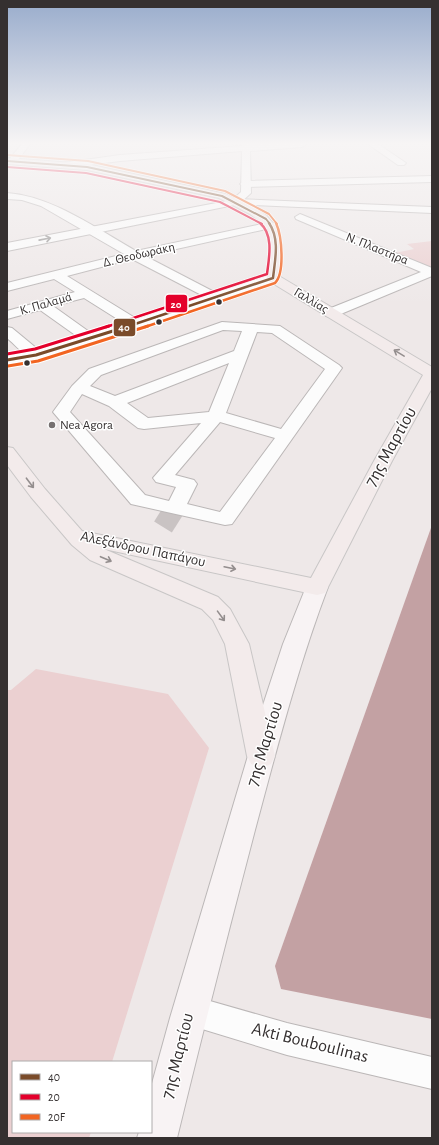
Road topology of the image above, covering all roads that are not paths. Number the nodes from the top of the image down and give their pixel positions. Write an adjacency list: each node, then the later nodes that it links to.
1 (24, 197): 8 (street)
2 (225, 197): 4 (main road)
3 (240, 197): 4 (street)
4 (234, 202): 5 (street); 7 (main road); 8 (street)
5 (432, 210)
6 (300, 217): 11 (street, Ν. Πλαστήρα)
7 (271, 225): 10 (street, Δ. Θεοδωράκη); 13 (main road)
8 (90, 230): 9 (street, one-way to 8); 10 (street)
9 (7, 247)
10 (134, 255): 12 (street, Δ. Θεοδωράκη); 16 (street)
11 (432, 272): 18 (street)
12 (57, 275): 14 (street, Δ. Θεοδωράκη); 15 (street)
13 (273, 278): 16 (street); 18 (main road, Γαλλίας)
14 (7, 287)
15 (85, 293): 17 (street, Κ. Παλαμά); 20 (street)
16 (215, 298): 20 (street)
17 (42, 305): 19 (street, Κ. Παλαμά); 23 (street)
18 (331, 313): 27 (main road, Γαλλίας, one-way to 18)
19 (7, 315)
20 (136, 324): 23 (street)
21 (251, 329): 24 (street); 28 (street); 31 (street)
22 (7, 332): 25 (street)
23 (90, 339): 25 (street)
24 (242, 353): 29 (street); 30 (street)
25 (36, 355): 26 (street)
26 (7, 360)
27 (432, 374): 35 (main road, 7ης Μαρτίου)
28 (80, 389): 29 (street); 33 (street)
29 (114, 402): 30 (street)
30 (216, 416): 31 (street); 33 (street)
31 (282, 434): 33 (street)
32 (7, 452): 34 (main road, Αλεξάνδρου Παπάγου, one-way to 34)
33 (177, 504)
34 (75, 536): 35 (main road, Αλεξάνδρου Παπάγου, one-way to 35); 36 (main road, one-way to 36)
35 (316, 587): 36 (main road, 7ης Μαρτίου)
36 (261, 756): 37 (main road, 7ης Μαρτίου)
37 (189, 1010): 38 (lane, Akti Bouboulinas); 39 (main road, 7ης Μαρτίου)
38 (432, 1073)
39 (157, 1138)

